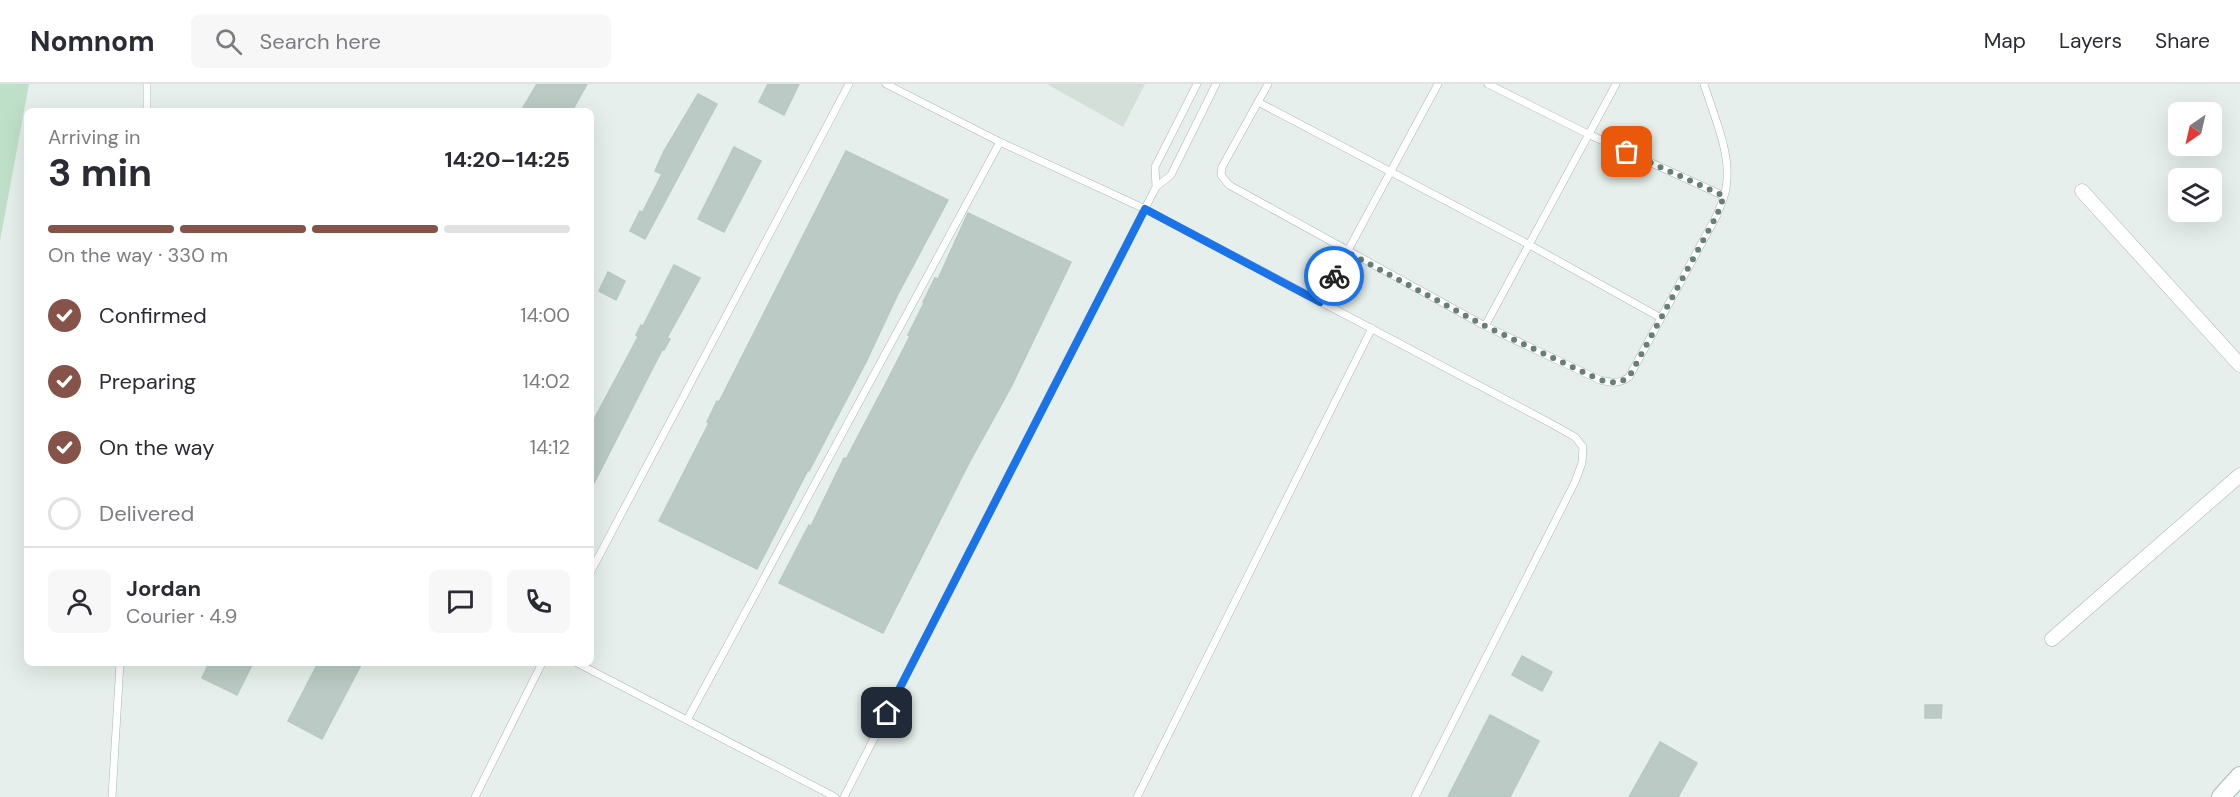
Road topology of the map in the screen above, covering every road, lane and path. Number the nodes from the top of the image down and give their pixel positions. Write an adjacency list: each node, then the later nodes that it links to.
1 (147, 84): 12 (lane)
2 (849, 84): 28 (lane)
3 (886, 84): 14 (lane)
4 (1197, 84): 16 (lane)
5 (1216, 84): 16 (lane)
6 (1268, 84): 11 (lane)
7 (1438, 84): 15 (lane)
8 (1488, 84): 13 (lane)
9 (1616, 84): 13 (lane)
10 (1704, 84): 18 (lane)
11 (1258, 102): 15 (lane); 21 (lane)
12 (147, 108)
13 (1588, 134): 18 (lane); 20 (lane)
14 (1000, 142): 19 (lane); 33 (lane)
15 (1390, 173): 20 (lane); 21 (lane)
16 (1156, 187): 19 (lane)
17 (2082, 191): 26 (street)
18 (1724, 196): 23 (lane)
19 (1145, 209): 22 (lane); 38 (lane)
20 (1528, 244): 23 (lane); 24 (lane)
21 (1347, 252): 22 (lane); 24 (lane)
22 (1320, 302): 25 (lane)
23 (1661, 318): 24 (lane)
24 (1485, 326)
25 (1372, 328): 39 (lane); 40 (lane)
26 (2240, 365)
27 (2240, 475): 29 (street)
28 (594, 565)
29 (2052, 639)
30 (120, 666): 35 (lane)
31 (540, 666): 36 (lane)
32 (583, 666): 33 (lane)
33 (687, 720): 37 (lane)
34 (2240, 776): 41 (main road)
35 (112, 797)
36 (475, 797)
37 (835, 797)
38 (844, 797)
39 (1137, 797)
40 (1415, 797)
41 (2221, 797)

